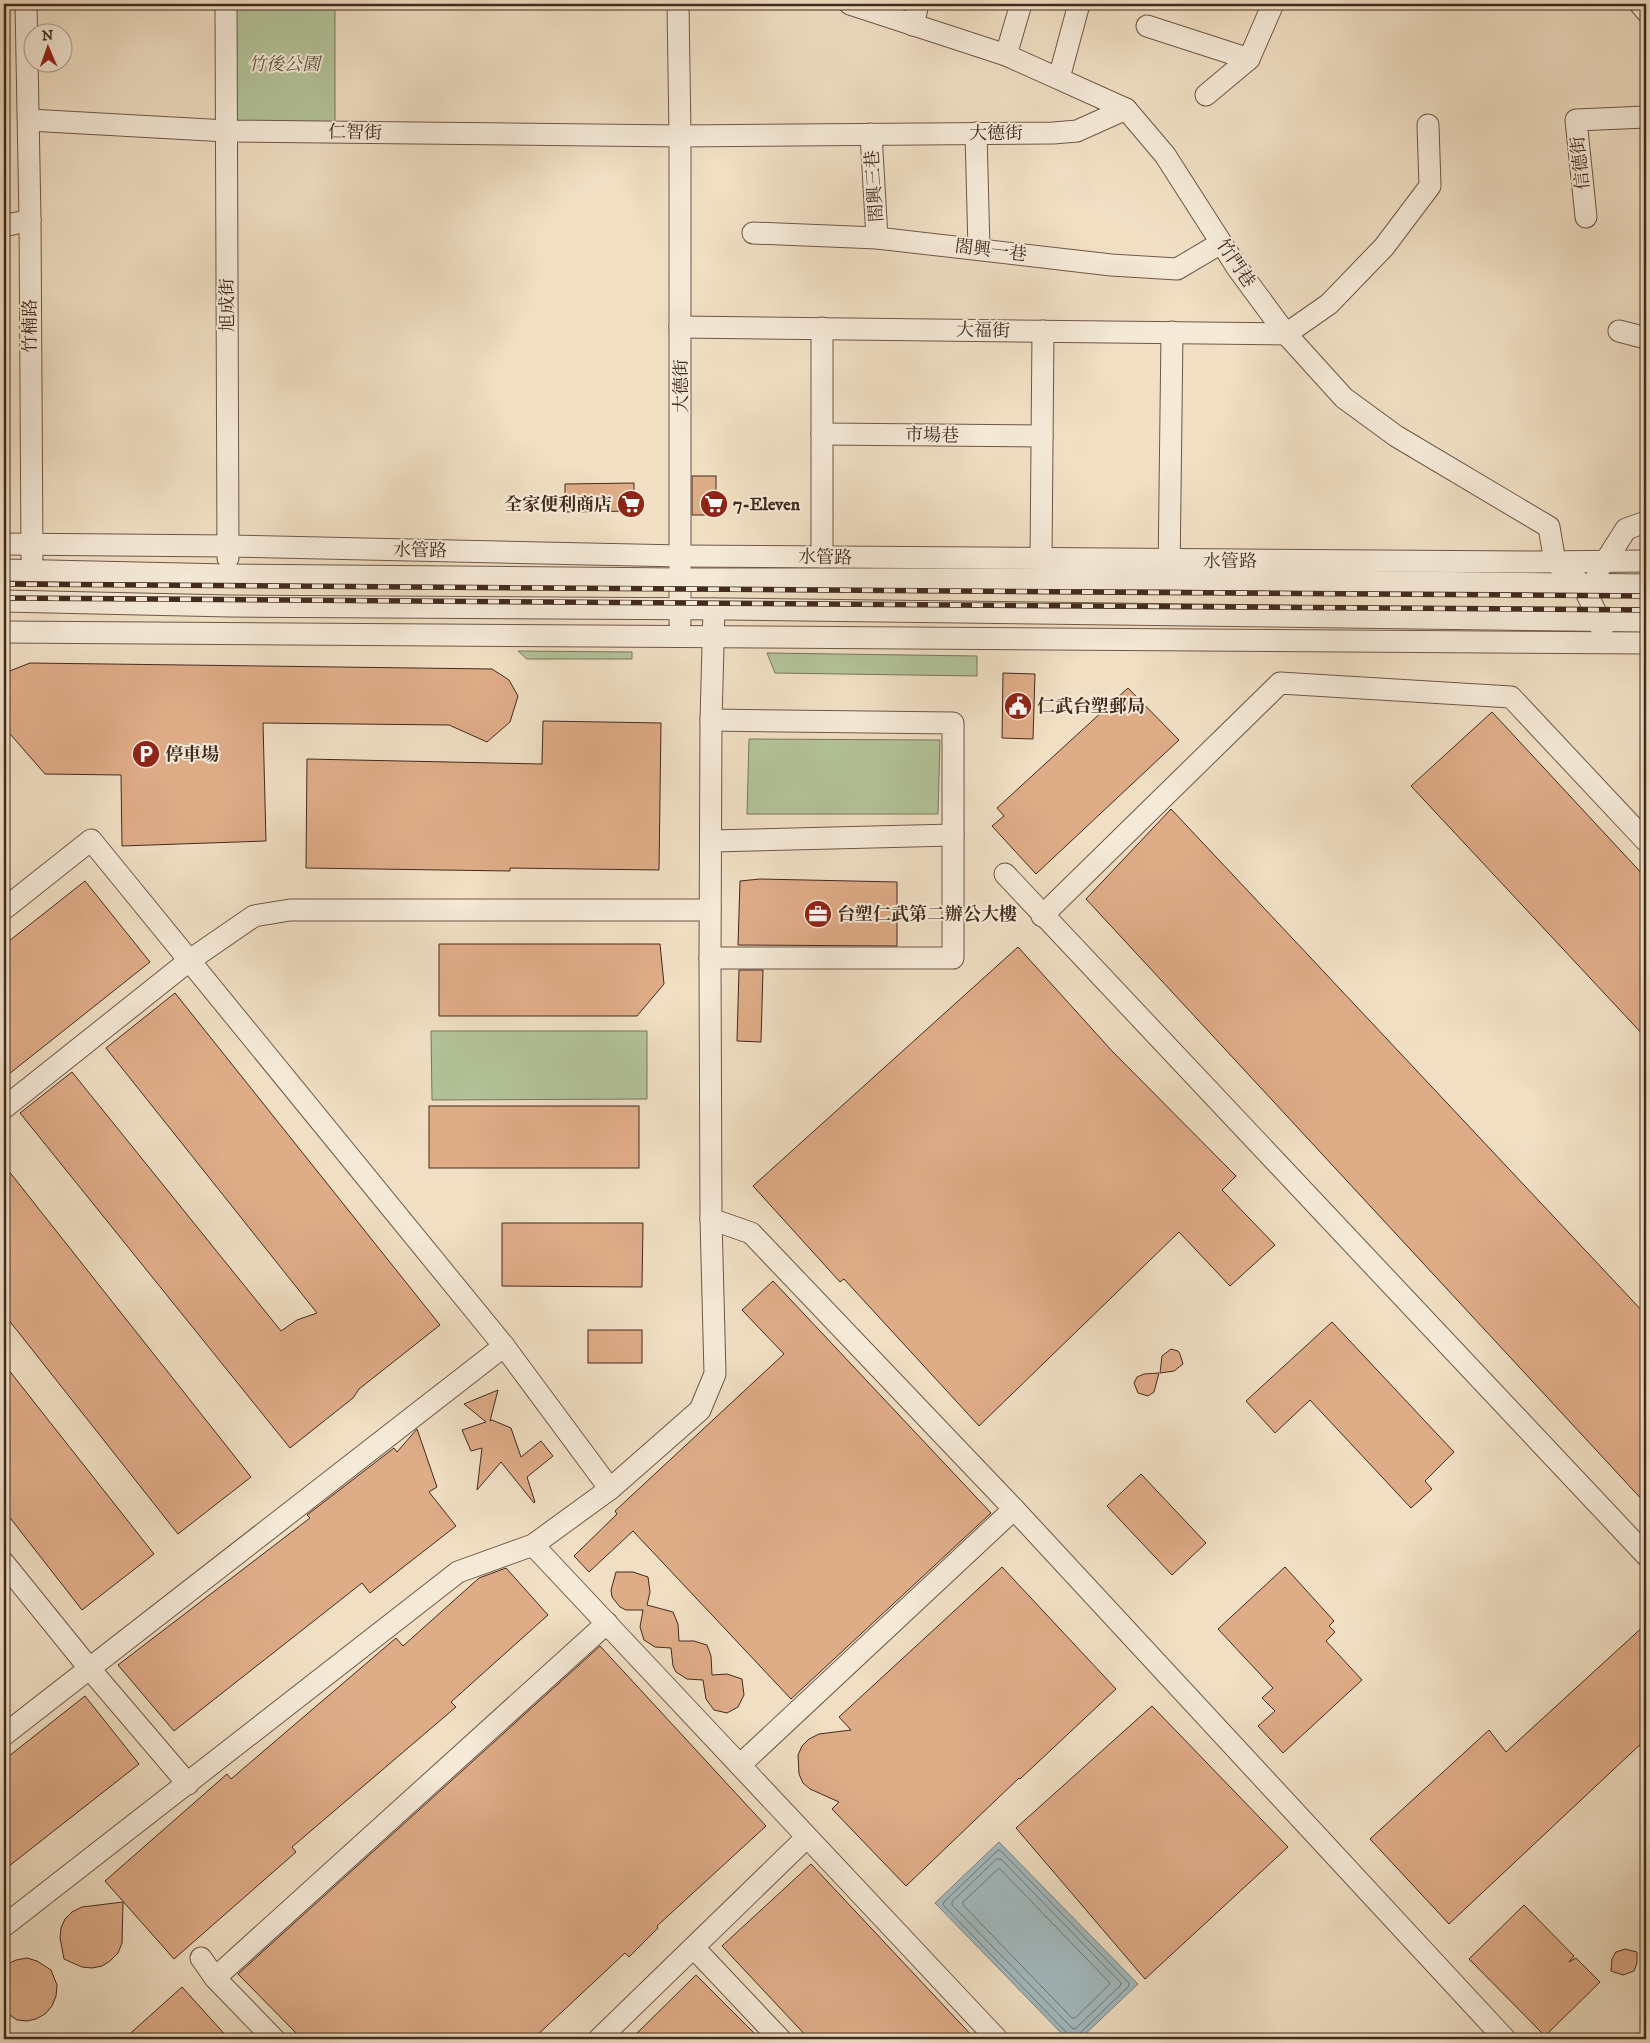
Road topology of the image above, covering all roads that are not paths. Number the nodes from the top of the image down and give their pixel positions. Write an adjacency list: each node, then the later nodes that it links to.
1 (26, 4): 19 (street, 竹楠路)
2 (226, 4): 21 (street, 旭成街)
3 (678, 4): 24 (street, 大德街)
4 (850, 4): 11 (street, 竹門巷)
5 (918, 4): 11 (street)
6 (1021, 4): 13 (street)
7 (1080, 4): 15 (street)
8 (1273, 4): 14 (street)
9 (1640, 4): 10 (street)
10 (1646, 11)
11 (913, 25): 13 (street, 竹門巷)
12 (1147, 26): 14 (street)
13 (1006, 55): 15 (street, 竹門巷)
14 (1250, 59): 16 (street)
15 (1059, 78): 17 (street, 竹門巷)
16 (1206, 95)
17 (1126, 109): 23 (street, 大德街); 30 (street, 竹門巷)
18 (1646, 117): 25 (street, 信德街)
19 (29, 120): 21 (street, 仁智街); 26 (street, 竹楠路)
20 (1428, 125): 37 (street)
21 (226, 131): 24 (street, 仁智街); 44 (street, 旭成街)
22 (871, 134): 23 (street, 大德街); 24 (street, 大德街); 29 (street, 閤興三巷)
23 (976, 134): 31 (street)
24 (680, 136): 32 (street, 大德街)
25 (1586, 217)
26 (30, 220): 27 (street); 43 (street, 竹楠路)
27 (4, 226)
28 (753, 233): 29 (street, 閤興一巷)
29 (877, 238): 31 (street, 閤興一巷)
30 (1221, 243): 31 (street, 閤興一巷); 37 (street, 竹門巷)
31 (979, 248)
32 (680, 327): 33 (street, 大福街); 45 (street, 大德街)
33 (822, 328): 34 (street, 大福街); 39 (street)
34 (1043, 331): 36 (street, 大福街); 40 (street)
35 (1620, 331): 38 (street)
36 (1172, 332): 37 (street, 大福街); 53 (street)
37 (1286, 334): 49 (street, 竹門巷)
38 (1646, 338)
39 (822, 434): 40 (street, 市場巷); 46 (street)
40 (1042, 436): 47 (street)
41 (1646, 522): 50 (street)
42 (4, 544): 43 (street, 水管路)
43 (31, 544): 44 (street, 水管路); 52 (street, 竹楠路)
44 (229, 546): 45 (street, 水管路); 54 (street, 旭成街)
45 (681, 556): 46 (street, 水管路); 55 (street, 大德街)
46 (822, 558): 47 (street, 水管路)
47 (1041, 559): 53 (street, 水管路)
48 (1646, 561): 50 (street, 水管路)
49 (1555, 562): 50 (street, 水管路); 53 (street, 水管路); 56 (street)
50 (1605, 562): 56 (street)
51 (4, 570): 52 (street, 水管路)
52 (33, 570): 54 (street, 水管路); 58 (street, 竹楠路)
53 (1169, 570): 55 (street, 水管路); 56 (street, 水管路)
54 (228, 575): 55 (street, 水管路); 59 (street, 旭成街)
55 (681, 579): 60 (street, 大德街)
56 (1582, 584): 57 (street, 水管路); 62 (street)
57 (1646, 585)
58 (12, 601): 59 (street); 64 (street, 竹楠路)
59 (230, 606): 60 (street)
60 (680, 609): 61 (street); 65 (street, 大德街)
61 (714, 610): 62 (street); 66 (street)
62 (1600, 621): 63 (street); 67 (street)
63 (1646, 622)
64 (5, 629): 65 (street)
65 (680, 636): 66 (street)
66 (713, 636): 67 (street); 69 (street)
67 (1604, 643): 68 (street)
68 (1646, 643)
69 (711, 720): 70 (street); 71 (street)
70 (954, 835): 71 (street); 77 (street)
71 (711, 841): 75 (street)
72 (1646, 841): 76 (street)
73 (1005, 874): 76 (street)
74 (4, 909): 78 (street)
75 (710, 910): 77 (street); 78 (street)
76 (1042, 916): 85 (street)
77 (710, 958): 80 (street)
78 (190, 960): 79 (street); 81 (street)
79 (4, 1108)
80 (711, 1219): 82 (street); 83 (street)
81 (504, 1346): 82 (street); 88 (street)
82 (610, 1489): 84 (street)
83 (1014, 1509): 90 (street); 101 (street)
84 (533, 1545): 87 (street); 91 (street)
85 (1646, 1555)
86 (4, 1563): 88 (street)
87 (607, 1623): 90 (street); 96 (street)
88 (89, 1668): 89 (street); 91 (street)
89 (4, 1735)
90 (740, 1765): 92 (street)
91 (188, 1784): 93 (street)
92 (806, 1838): 94 (street); 100 (street)
93 (4, 1926)
94 (694, 1948): 98 (street); 99 (street)
95 (201, 1958): 96 (street)
96 (215, 1978): 97 (street)
97 (274, 2039)
98 (599, 2039)
99 (780, 2039)
100 (997, 2039)
101 (1505, 2039)

